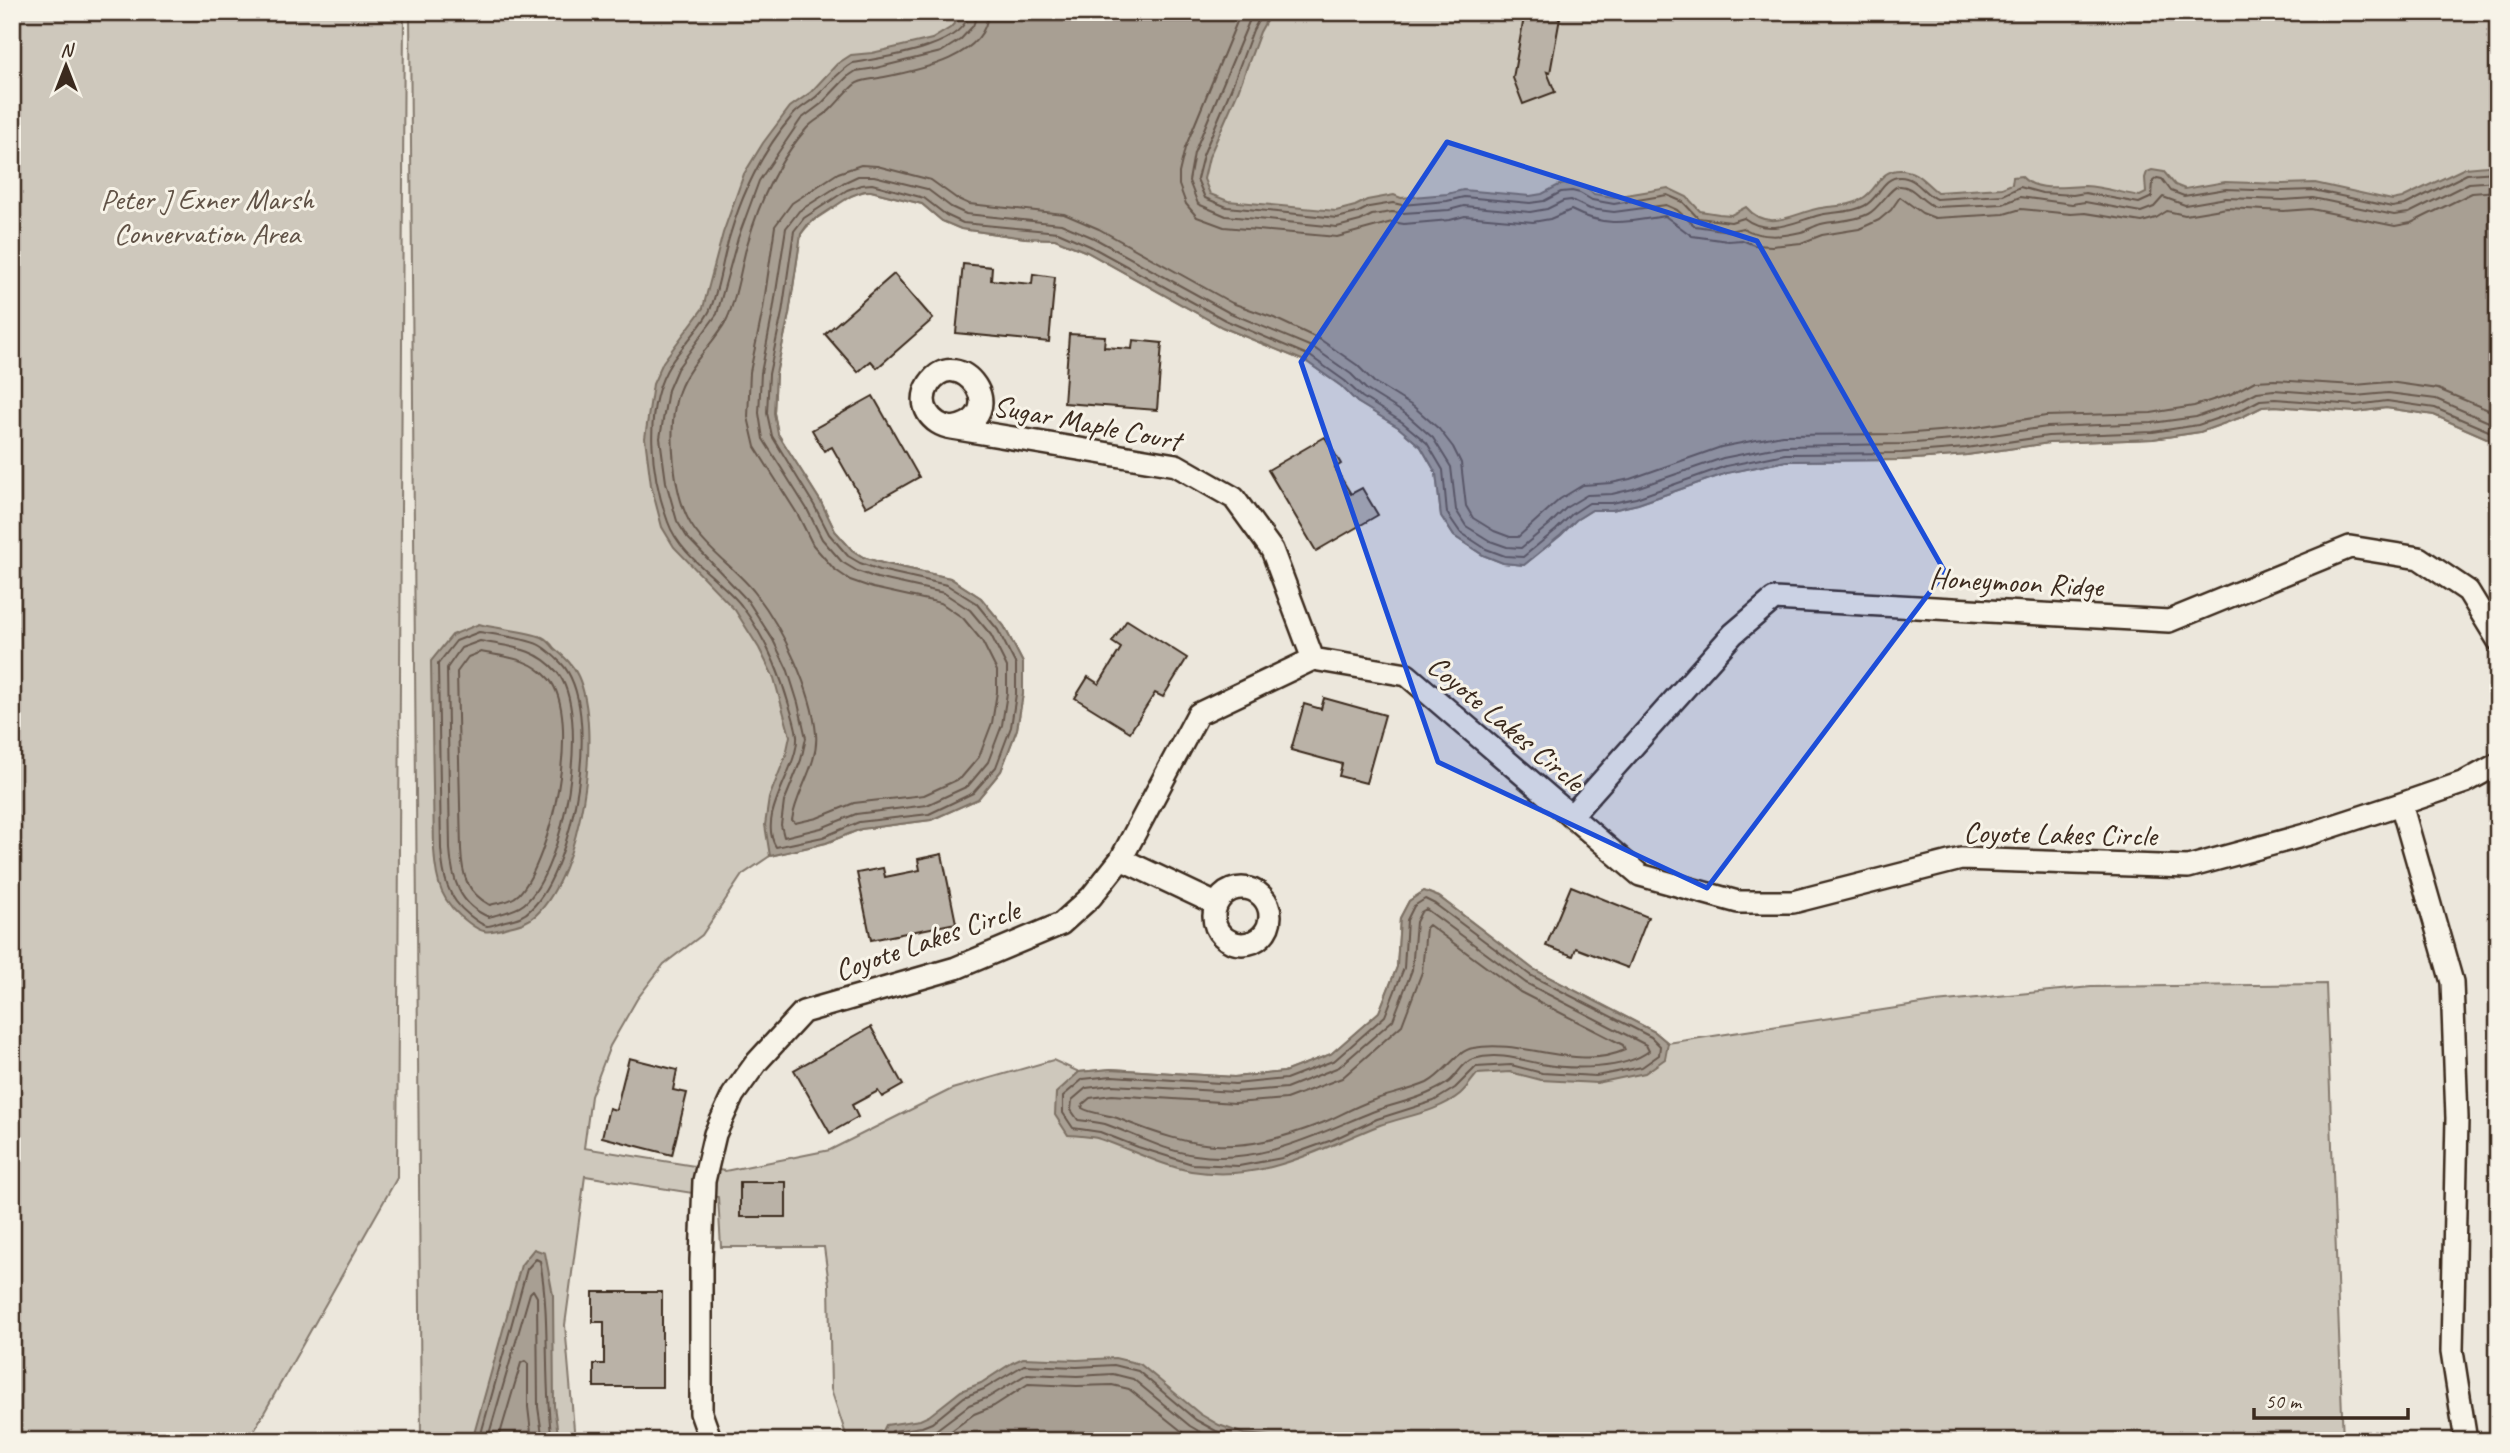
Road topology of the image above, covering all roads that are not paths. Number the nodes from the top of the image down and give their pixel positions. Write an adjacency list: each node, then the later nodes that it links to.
1 (952, 429): 3 (street, Sugar Maple Court)
2 (2498, 640): 6 (street, Honeymoon Ridge)
3 (1313, 659): 6 (street, Coyote Lakes Circle); 7 (street, Coyote Lakes Circle)
4 (2498, 764): 5 (street, Coyote Lakes Circle)
5 (2401, 804): 6 (street, Coyote Lakes Circle); 10 (street)
6 (1571, 816)
7 (1121, 859): 8 (street); 9 (street, Coyote Lakes Circle)
8 (1216, 904)
9 (712, 1441)
10 (2466, 1441)

